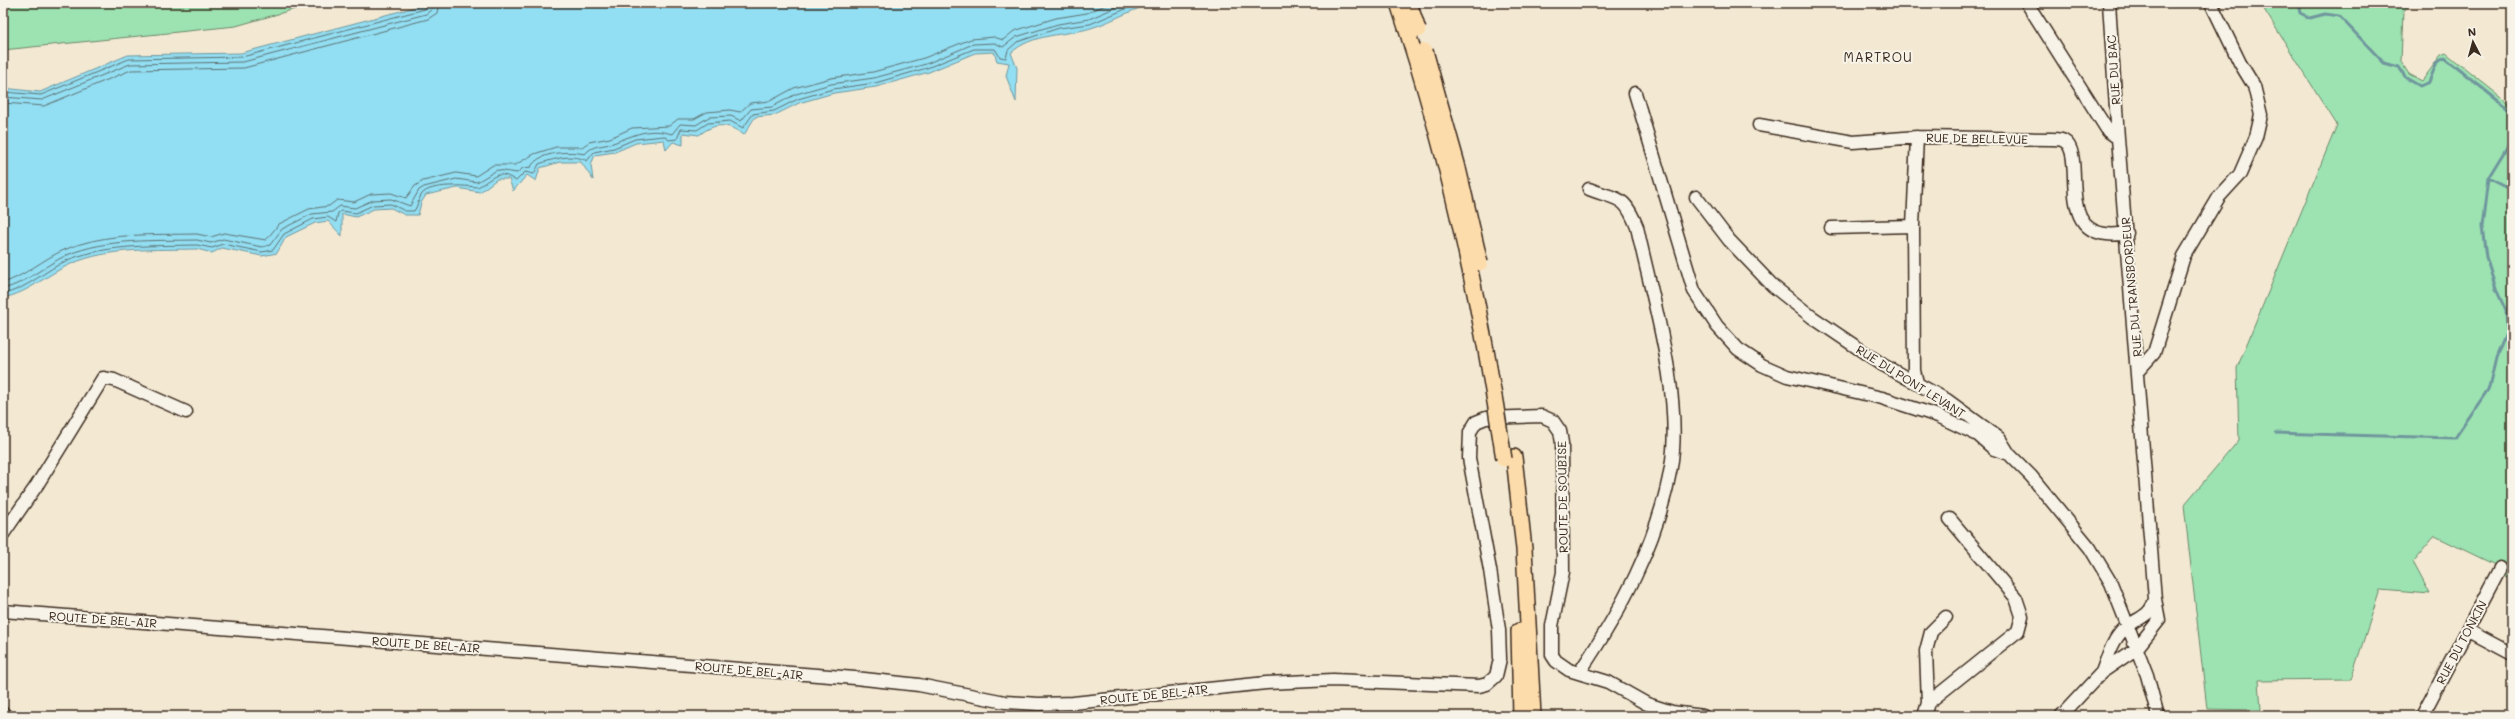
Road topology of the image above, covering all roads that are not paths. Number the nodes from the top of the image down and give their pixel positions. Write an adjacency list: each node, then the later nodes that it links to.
1 (1398, 3): 19 (main road, bridge)
2 (1409, 3): 19 (main road, bridge)
3 (2027, 3): 9 (street)
4 (2109, 3): 9 (street, RUE DU BAC)
5 (2211, 3): 15 (street)
6 (1635, 93): 18 (street)
7 (1759, 125): 8 (street, RUE DE BELLEVUE)
8 (1917, 137): 12 (street); 14 (street, RUE DE BELLEVUE)
9 (2118, 138): 14 (street, RUE DU TRANSBORDEUR)
10 (1589, 190): 31 (street)
11 (1696, 197): 16 (street, RUE DU PONT LEVANT)
12 (1913, 226): 13 (street); 16 (street)
13 (1831, 228)
14 (2127, 233): 15 (street, RUE DU TRANSBORDEUR)
15 (2137, 372): 23 (street, RUE DU TRANSBORDEUR)
16 (1917, 382): 18 (street, RUE DU PONT LEVANT)
17 (186, 412): 21 (street)
18 (2009, 454): 26 (street, RUE DU PONT LEVANT)
19 (1509, 458): 34 (main road); 35 (main road)
20 (1950, 519): 33 (street)
21 (3, 534)
22 (2500, 568): 27 (street, RUE DU TONKIN)
23 (2155, 599): 26 (street, RUE DU TRANSBORDEUR); 28 (street, RUE DU TRANSBORDEUR)
24 (3, 611): 32 (street, ROUTE DE BEL-AIR)
25 (1946, 617): 33 (street)
26 (2128, 626): 28 (street, RUE DU PONT LEVANT); 30 (street, RUE DU TRANSBORDEUR)
27 (2468, 630): 29 (street); 40 (street, RUE DU TONKIN)
28 (2138, 648): 30 (street, RUE DU TRANSBORDEUR); 39 (street, RUE DU PONT LEVANT)
29 (2512, 654)
30 (2102, 672): 38 (street, RUE DU TRANSBORDEUR)
31 (1579, 673): 32 (street, ROUTE DE SOUBISE); 36 (street, ROUTE DE SOUBISE)
32 (1493, 680)
33 (1928, 703): 37 (street)
34 (1521, 716)
35 (1533, 716)
36 (1703, 716)
37 (1924, 716)
38 (2062, 716)
39 (2158, 716)
40 (2422, 716)

